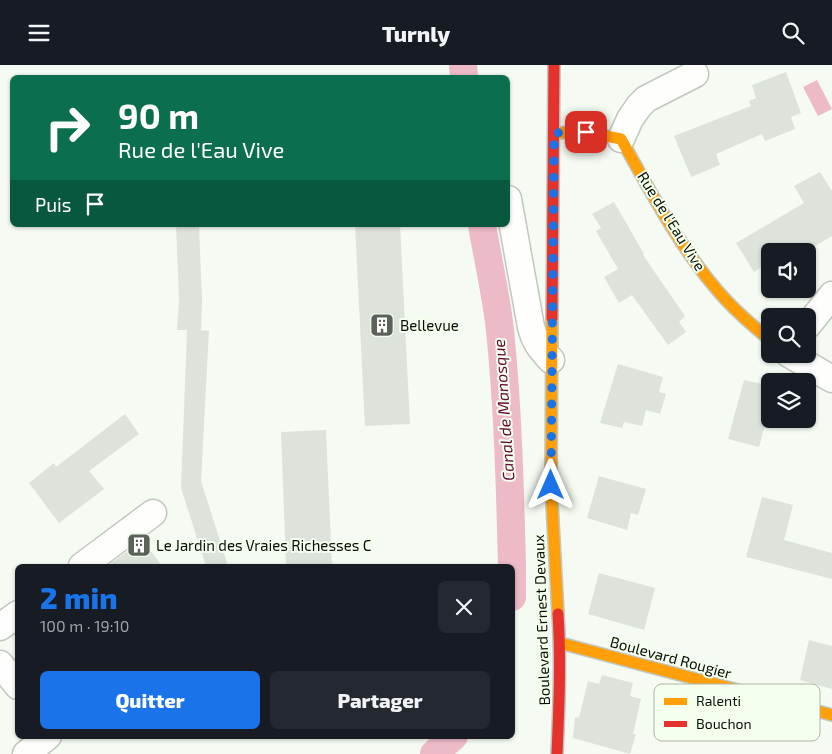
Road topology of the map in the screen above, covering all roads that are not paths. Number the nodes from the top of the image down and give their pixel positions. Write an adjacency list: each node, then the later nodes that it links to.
1 (554, 65): 3 (street, Boulevard Ernest Devaux)
2 (694, 74): 4 (street)
3 (554, 133): 4 (street); 9 (street, Boulevard Ernest Devaux)
4 (621, 139): 8 (street, Rue de l'Eau Vive)
5 (510, 210): 9 (street)
6 (832, 295): 7 (street)
7 (816, 315)
8 (761, 332)
9 (552, 360): 16 (street, Boulevard Ernest Devaux)
10 (804, 363): 11 (street)
11 (832, 379)
12 (153, 513): 13 (street)
13 (85, 564)
14 (15, 616): 15 (street)
15 (0, 627)
16 (560, 643): 19 (street, Boulevard Rougier); 22 (street, Boulevard Ernest Devaux)
17 (0, 664): 18 (street)
18 (15, 682)
19 (715, 684)
20 (44, 739): 21 (street)
21 (26, 754)
22 (557, 754)

